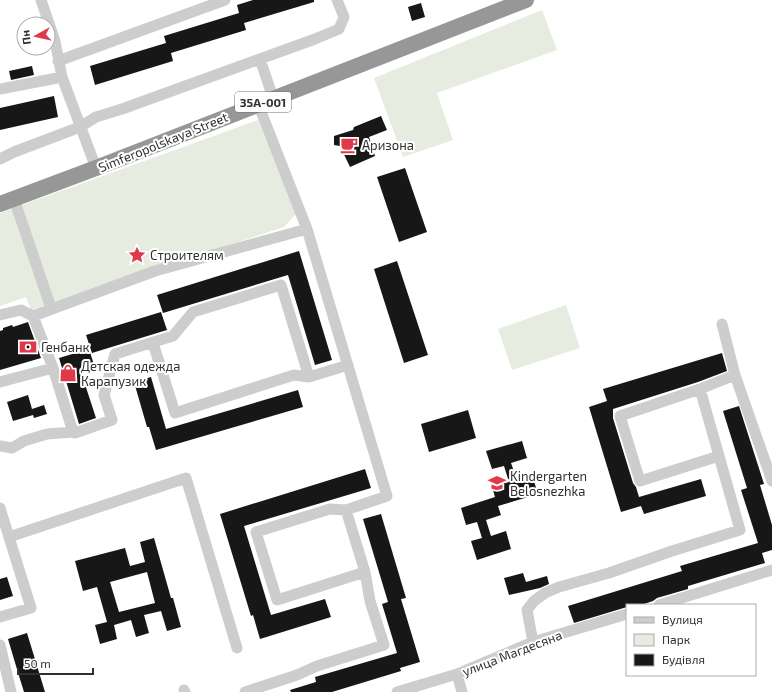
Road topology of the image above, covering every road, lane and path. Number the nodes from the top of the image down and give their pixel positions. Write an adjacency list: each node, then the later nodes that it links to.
1 (41, 0): 6 (street)
2 (225, 0): 6 (street)
3 (337, 0): 5 (street)
4 (526, 0): 9 (highway, Simferopolskaya Street / 35А-001)
5 (260, 59): 9 (street); 11 (street)
6 (58, 61): 7 (street)
7 (62, 77): 8 (street); 11 (street)
8 (0, 89)
9 (273, 98): 10 (highway, Simferopolskaya Street / 35А-001)
10 (258, 104): 13 (highway, Simferopolskaya Street / 35А-001); 15 (street)
11 (80, 127): 12 (street); 13 (street)
12 (0, 159)
13 (96, 168): 14 (highway, Simferopolskaya Street / 35А-001)
14 (7, 201): 16 (street)
15 (307, 229): 16 (street); 21 (street)
16 (51, 308): 18 (street)
17 (0, 315): 18 (street)
18 (33, 316): 22 (street)
19 (722, 324): 23 (street)
20 (153, 343): 24 (street); 24 (street); 27 (street)
21 (348, 365): 24 (street); 32 (street)
22 (54, 368): 25 (street); 27 (street)
23 (735, 374): 26 (street); 30 (street)
24 (309, 377)
25 (0, 382)
26 (700, 389): 29 (street); 29 (street)
27 (73, 432): 28 (street)
28 (0, 446)
29 (719, 456): 40 (street)
30 (772, 481)
31 (0, 508): 33 (street)
32 (346, 510): 36 (street); 36 (street)
33 (3, 526): 34 (street)
34 (9, 537): 39 (street); 42 (street)
35 (772, 570): 37 (street)
36 (365, 572): 46 (street)
37 (662, 604)
38 (626, 614): 40 (street, улица Магдесяна)
39 (1, 619)
40 (533, 642): 43 (street, улица Магдесяна)
41 (0, 644): 44 (street)
42 (237, 648)
43 (457, 674): 47 (street, улица Магдесяна); 48 (street)
44 (4, 679): 45 (street)
45 (11, 692)
46 (245, 692)
47 (397, 692)
48 (462, 692)

